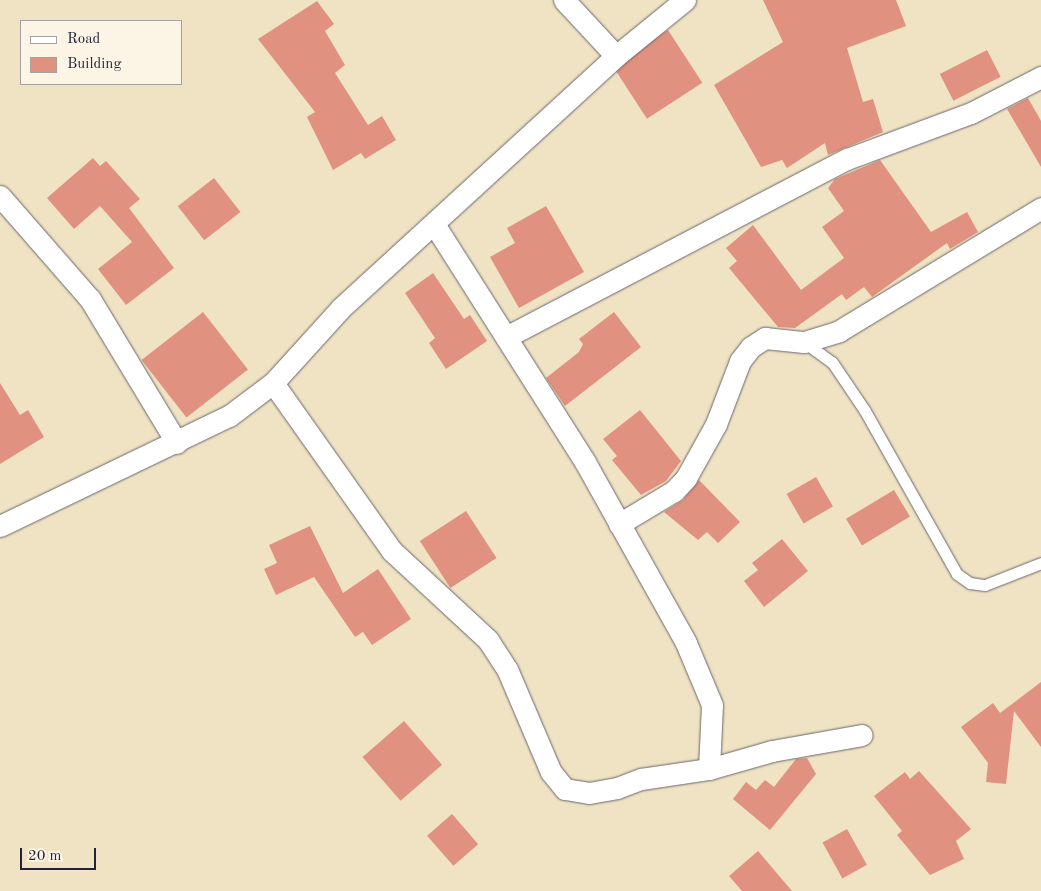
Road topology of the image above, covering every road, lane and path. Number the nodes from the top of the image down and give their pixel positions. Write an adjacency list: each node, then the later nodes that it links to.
1 (564, 0): 3 (street)
2 (685, 0): 3 (street)
3 (616, 56): 7 (street)
4 (1041, 77): 8 (street)
5 (0, 196): 11 (street)
6 (1041, 208): 9 (street)
7 (434, 224): 8 (street); 10 (street)
8 (506, 337): 12 (street)
9 (804, 342): 12 (street); 14 (lane)
10 (273, 383): 11 (street); 16 (street)
11 (177, 443): 13 (street)
12 (619, 524): 16 (street)
13 (0, 526)
14 (1041, 563)
15 (862, 735): 16 (street)
16 (709, 769)

